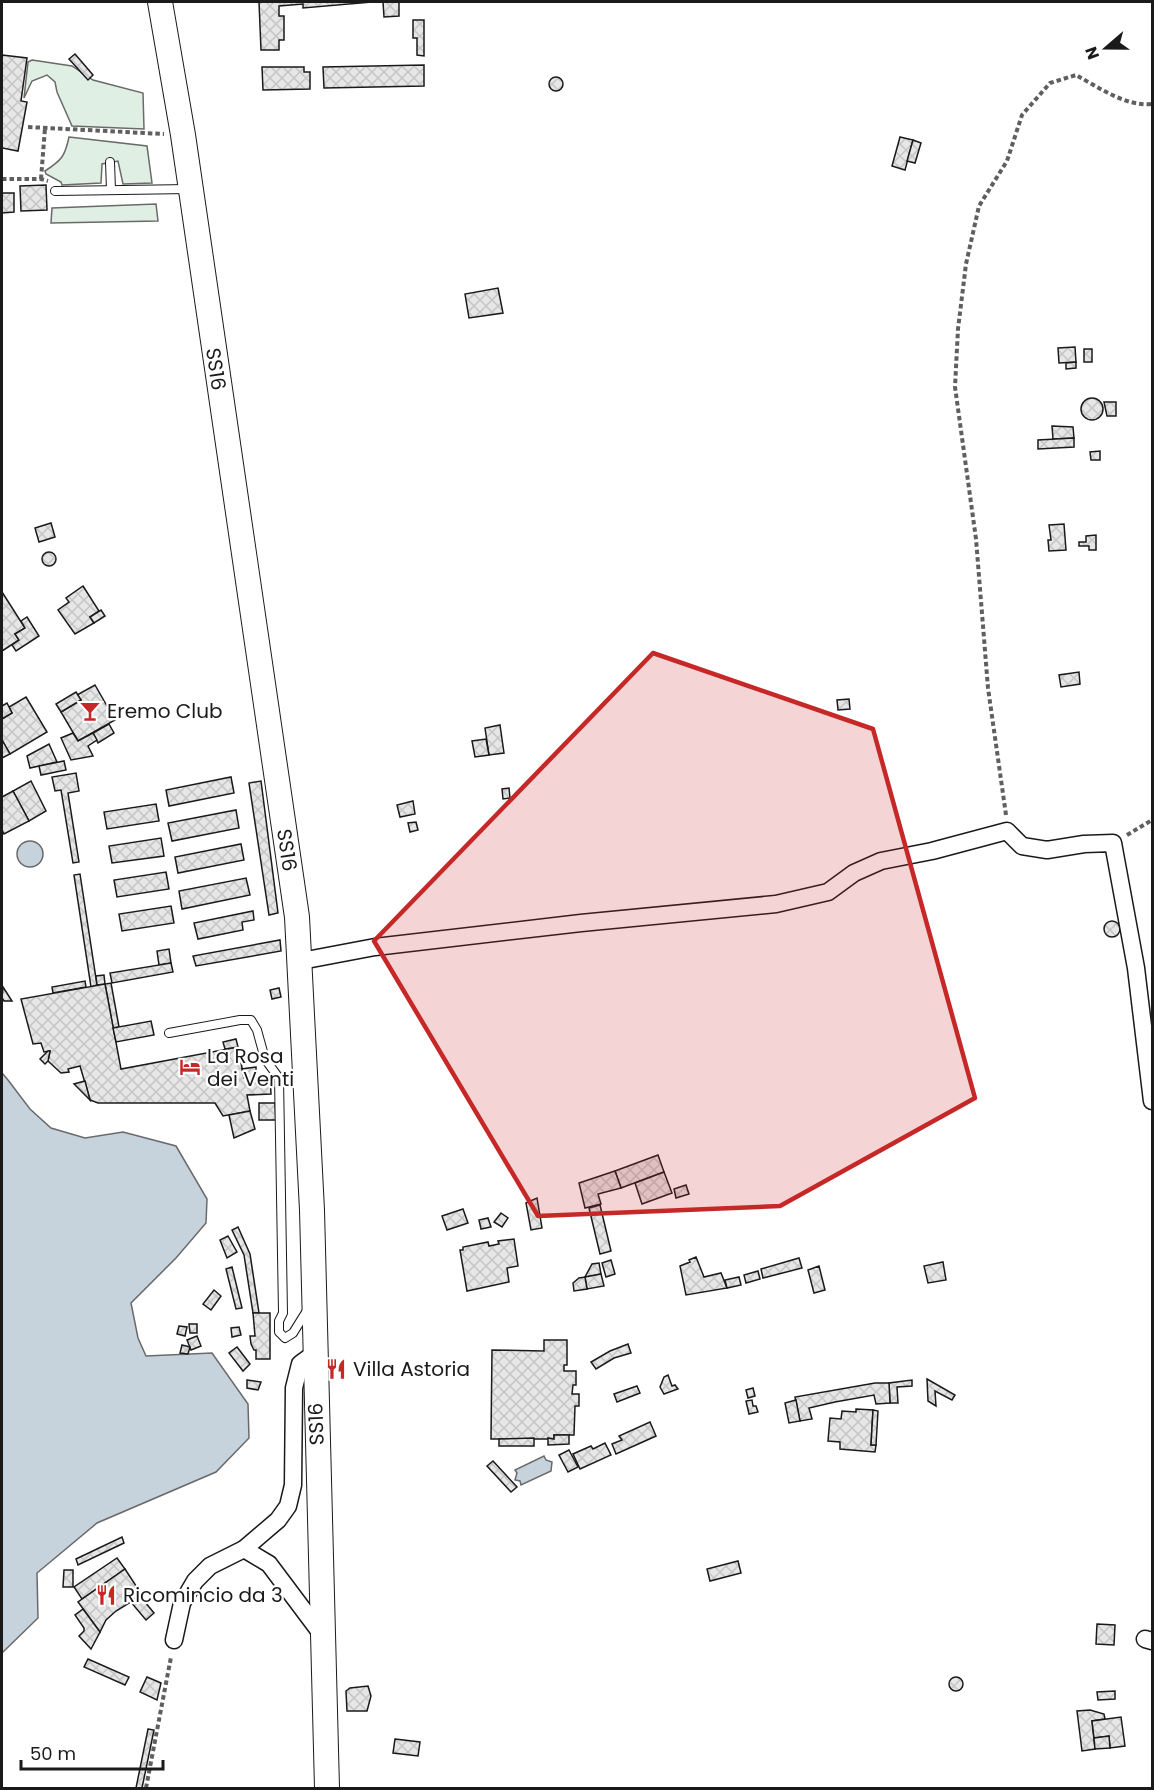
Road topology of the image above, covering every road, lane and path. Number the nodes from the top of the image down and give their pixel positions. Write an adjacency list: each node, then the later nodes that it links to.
1 (160, 2): 5 (main road, SS16)
2 (1152, 104): 13 (path)
3 (28, 127): 4 (path)
4 (45, 128): 5 (path); 8 (path)
5 (170, 134): 9 (main road, SS16)
6 (110, 162): 10 (lane)
7 (2, 179): 8 (path)
8 (41, 179): 11 (path)
9 (190, 189): 10 (lane); 15 (main road, SS16)
10 (111, 190): 11 (lane)
11 (55, 191)
12 (1152, 820): 14 (path)
13 (1007, 831): 14 (street); 15 (street)
14 (1113, 843): 17 (street)
15 (301, 961): 18 (main road, SS16)
16 (169, 1033): 18 (lane)
17 (1152, 1101)
18 (313, 1300): 19 (main road, SS16)
19 (315, 1353): 20 (street); 21 (main road, SS16)
20 (244, 1549): 21 (street); 22 (street)
21 (323, 1636): 24 (main road, SS16)
22 (174, 1640): 23 (path)
23 (146, 1788)
24 (327, 1788)

